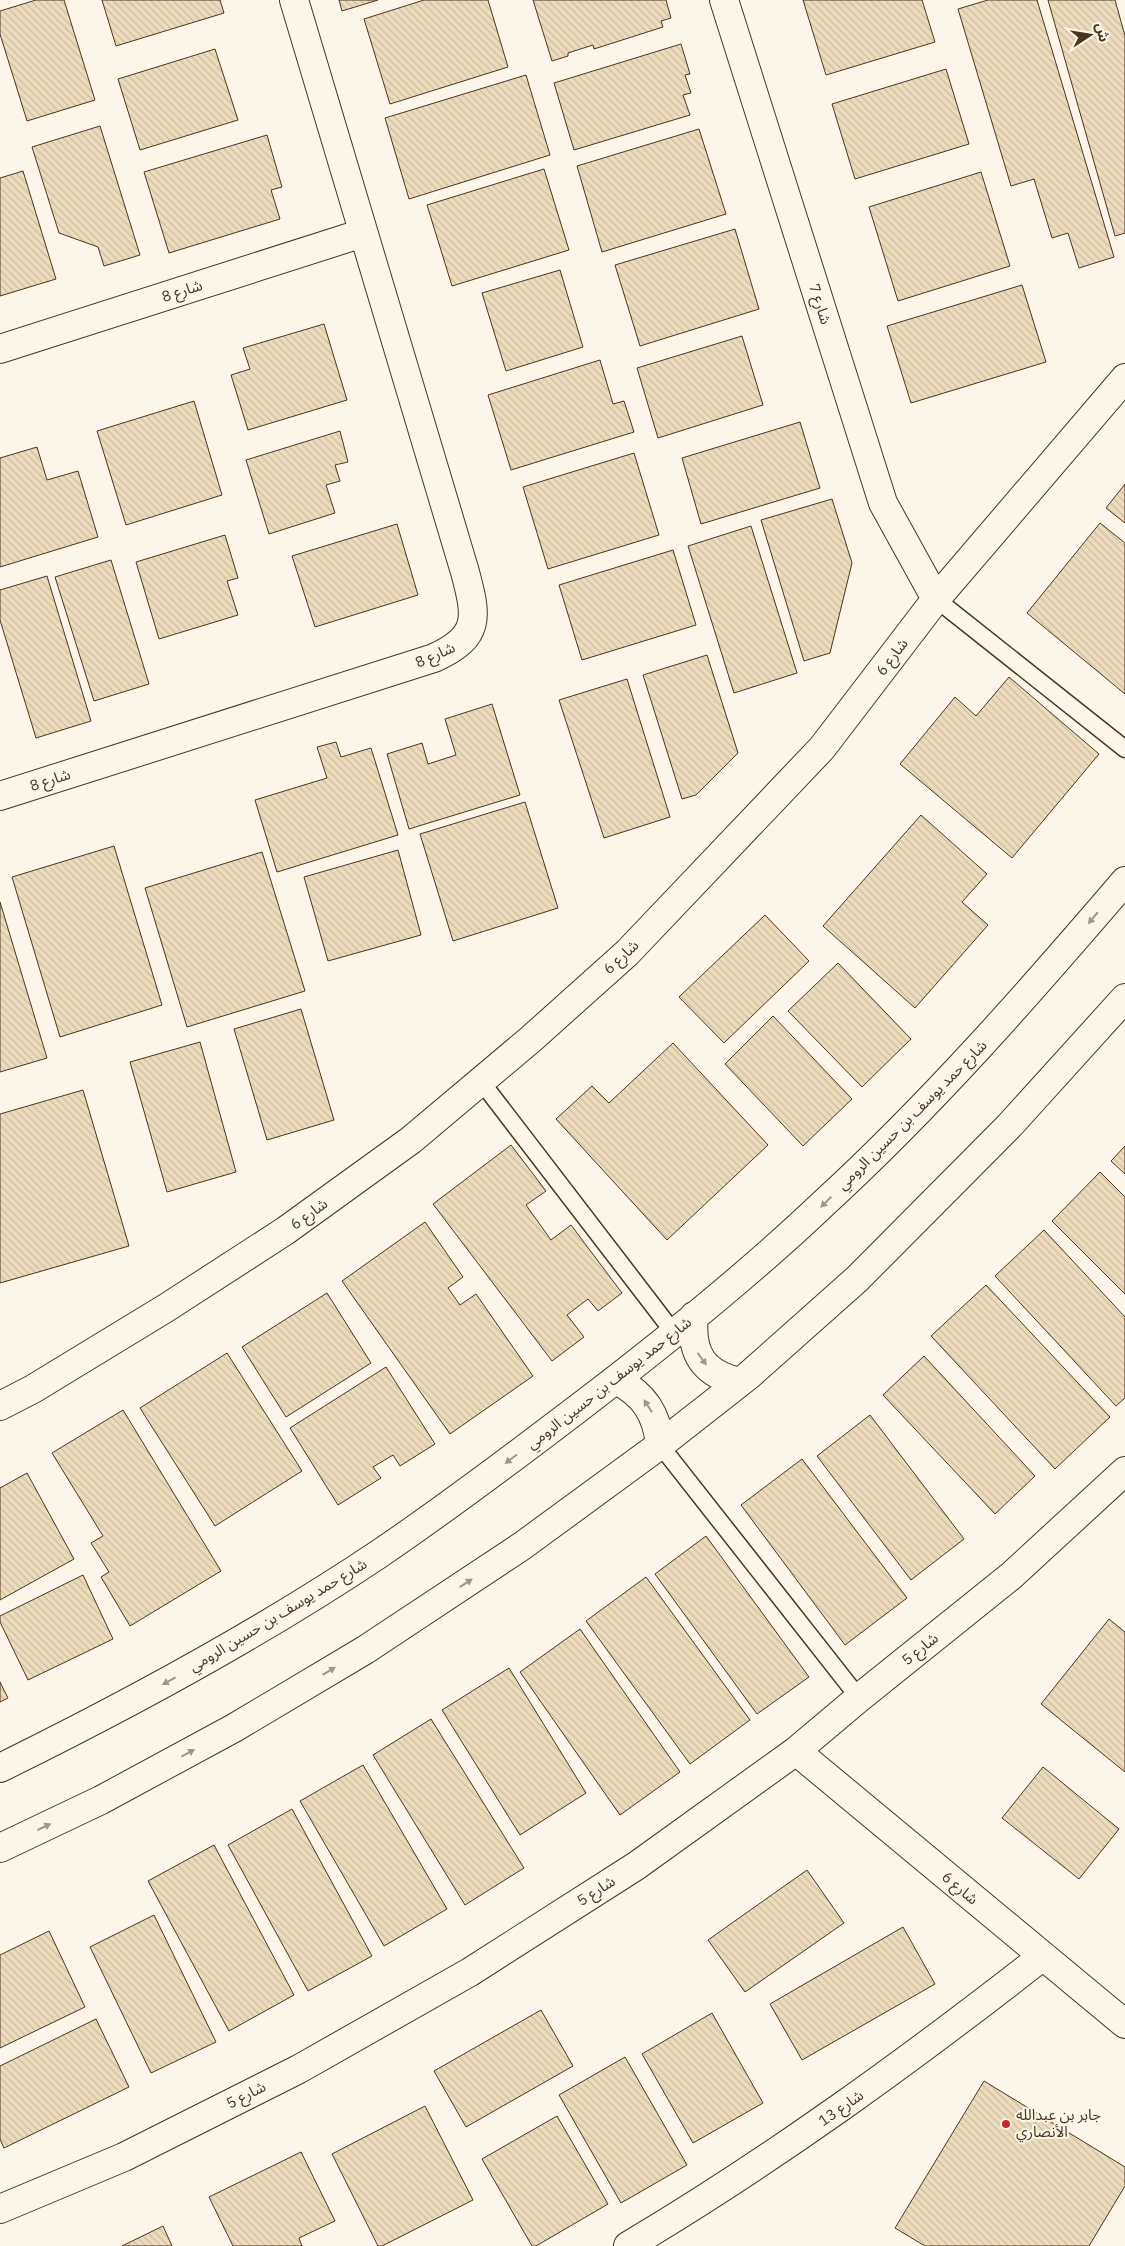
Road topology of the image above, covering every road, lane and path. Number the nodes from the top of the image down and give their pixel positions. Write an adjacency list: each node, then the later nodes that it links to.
1 (294, 0): 3 (street, شارع 8)
2 (724, 0): 6 (street, شارع 7)
3 (363, 233): 4 (street, شارع 8); 8 (street, شارع 8)
4 (0, 349)
5 (1125, 378): 6 (street, شارع 6)
6 (936, 599): 7 (lane); 11 (street, شارع 6)
7 (1125, 749)
8 (0, 796)
9 (1125, 881): 12 (street, شارع حمد يوسف بن حسين الرومي, one-way to 12)
10 (1125, 998): 14 (street)
11 (480, 1080): 12 (lane); 15 (street, شارع 6)
12 (684, 1324): 13 (street, شارع حمد يوسف بن حسين الرومي); 14 (street, one-way to 14)
13 (616, 1380): 16 (street, one-way to 13); 20 (street, شارع حمد يوسف بن حسين الرومي, one-way to 20)
14 (740, 1382): 16 (street)
15 (0, 1406)
16 (660, 1445): 18 (lane); 21 (street, one-way to 16)
17 (1125, 1471): 18 (street, شارع 5)
18 (859, 1698): 19 (street, شارع 5)
19 (796, 1751): 22 (street, شارع 6); 24 (street, شارع 5)
20 (0, 1768)
21 (0, 1848)
22 (1043, 1956): 23 (street, شارع 6); 25 (street, شارع 13)
23 (1125, 2024)
24 (0, 2209)
25 (628, 2246)

